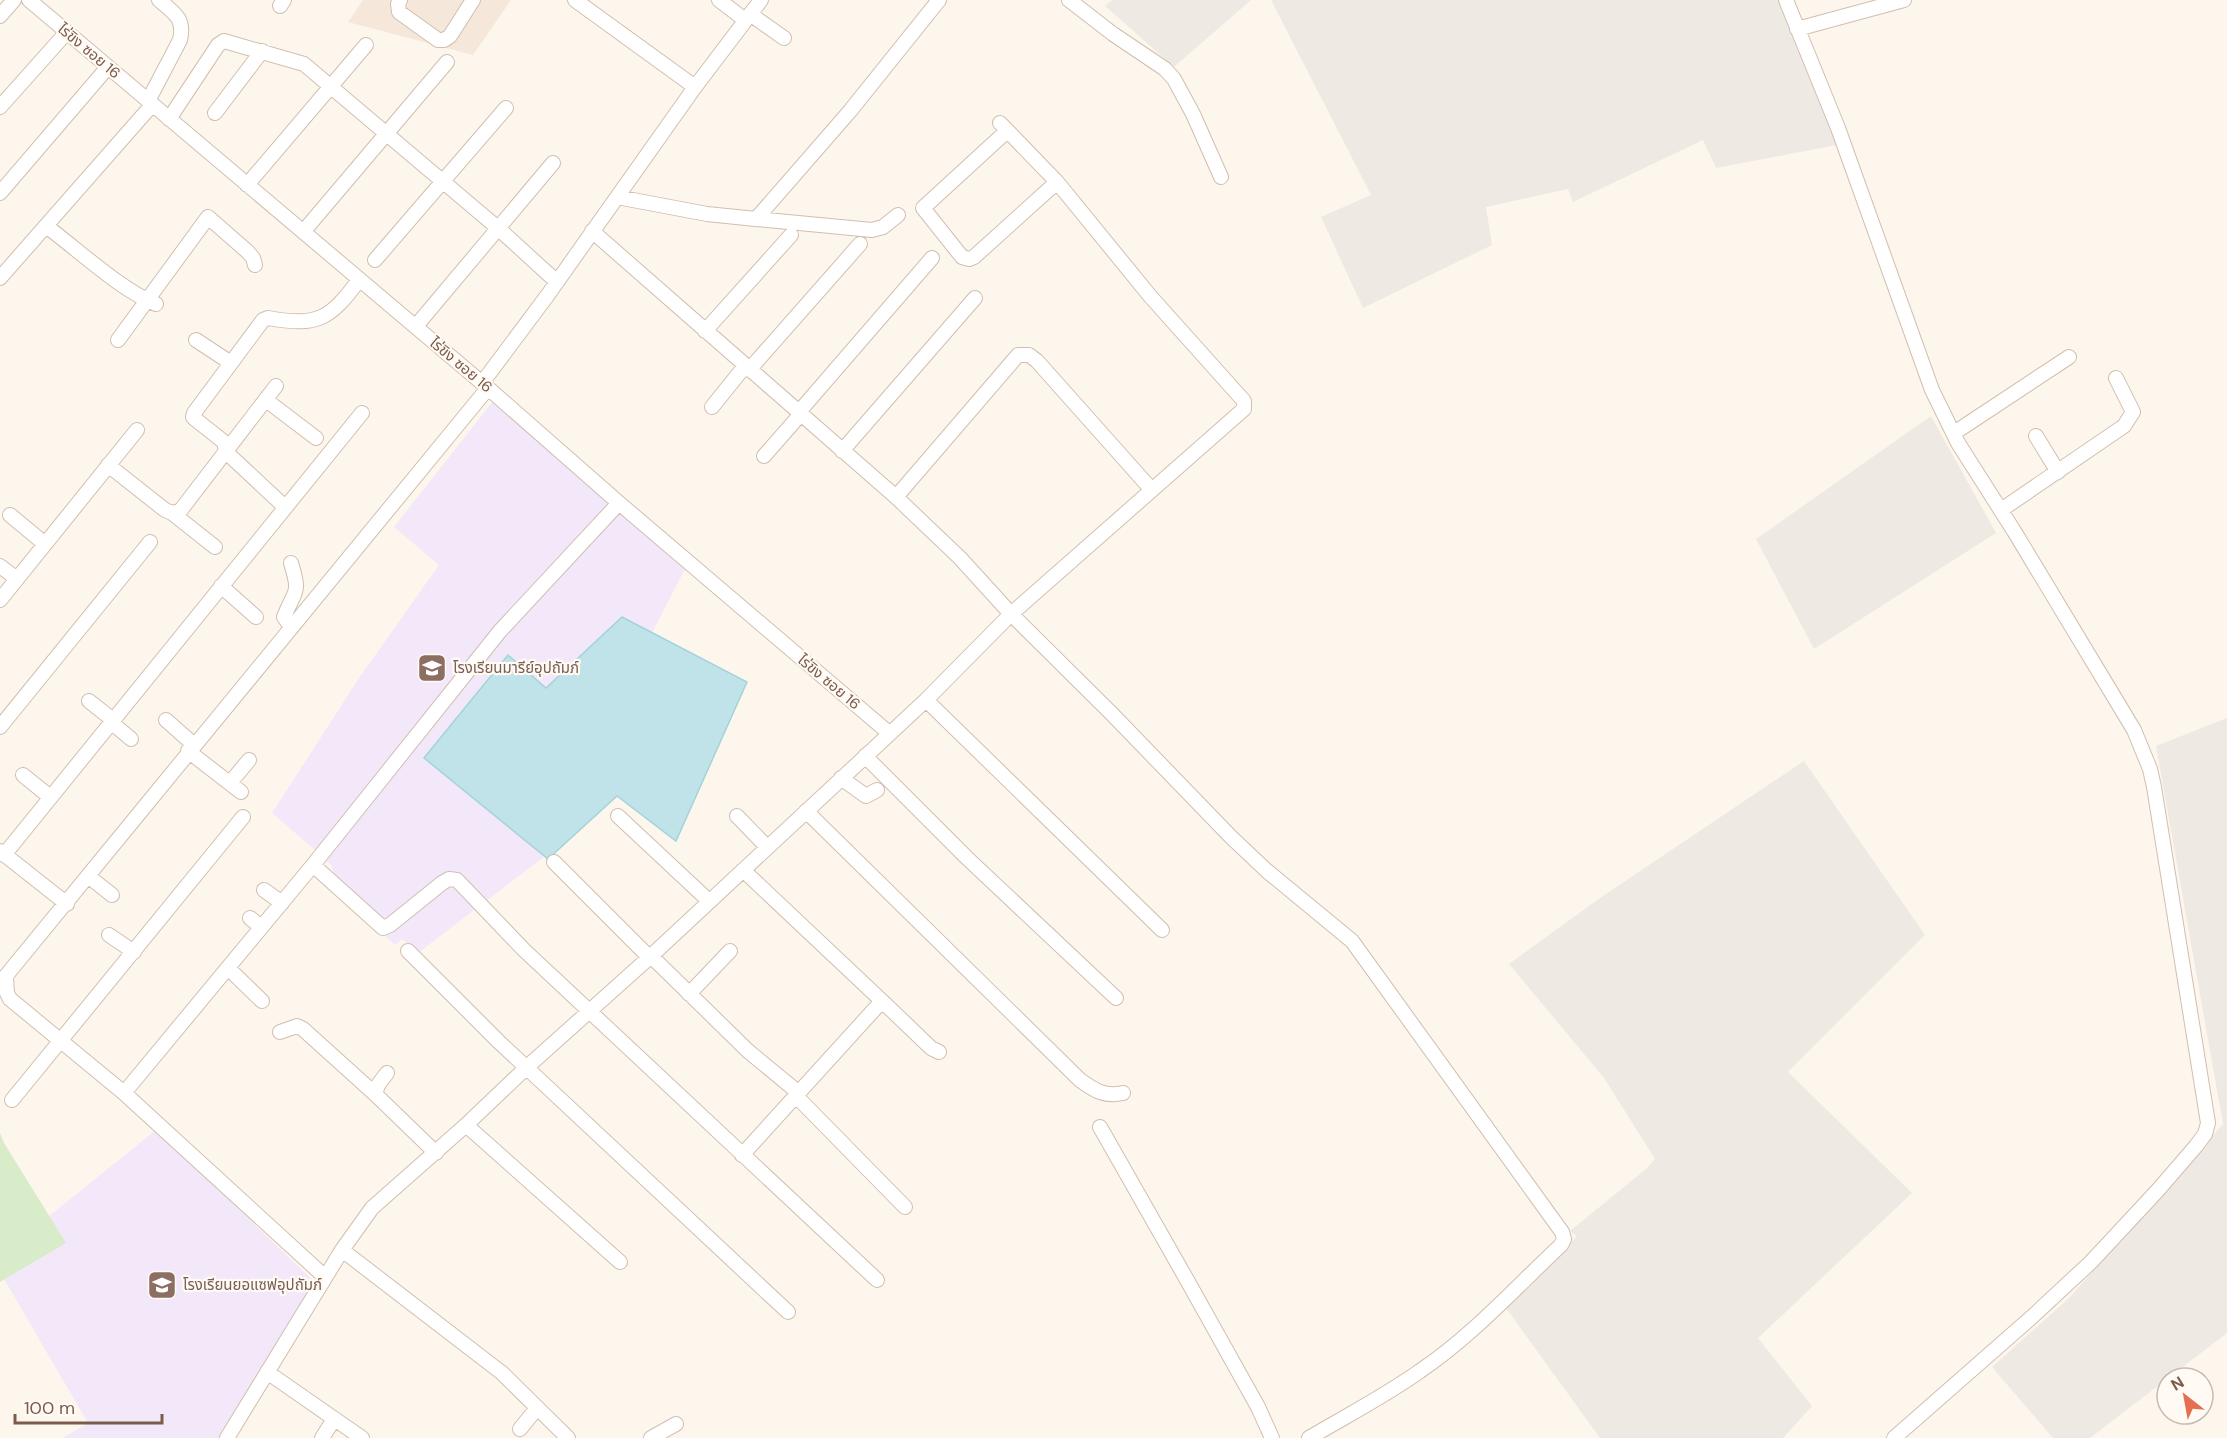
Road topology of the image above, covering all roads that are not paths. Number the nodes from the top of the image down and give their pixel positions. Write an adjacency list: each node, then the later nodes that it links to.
1 (14, 0): 13 (street)
2 (29, 0): 16 (street, ไร่ขิง ซอย 16)
3 (159, 0): 24 (street)
4 (400, 0): 5 (street)
5 (473, 0)
6 (574, 0): 22 (street)
7 (719, 0): 14 (street)
8 (761, 0): 14 (street)
9 (939, 0): 38 (street)
10 (1069, 0): 31 (street)
11 (1786, 0): 15 (street)
12 (1904, 0): 15 (street)
13 (0, 16)
14 (747, 17): 17 (street); 22 (street)
15 (1797, 29): 68 (street)
16 (67, 32): 21 (street, ไร่ขิง ซอย 16); 25 (street)
17 (784, 38)
18 (366, 45): 23 (street)
19 (262, 51): 23 (street); 27 (street); 28 (street)
20 (447, 62): 29 (street)
21 (108, 67): 24 (street, ไร่ขิง ซอย 16); 35 (street)
22 (695, 87): 36 (street)
23 (332, 88): 29 (street); 34 (street)
24 (150, 103): 28 (street, ไร่ขิง ซอย 16); 39 (street)
25 (0, 107)
26 (506, 108): 32 (street)
27 (215, 113)
28 (169, 119): 34 (street, ไร่ขิง ซอย 16)
29 (386, 134): 32 (street); 42 (street)
30 (553, 164): 40 (street)
31 (1221, 177)
32 (442, 182): 40 (street); 46 (street)
33 (1057, 182): 33 (street); 76 (street)
34 (247, 185): 42 (street, ไร่ขิง ซอย 16)
35 (0, 193)
36 (617, 197): 38 (street); 41 (street)
37 (898, 215): 38 (street)
38 (756, 219)
39 (46, 226): 48 (street); 52 (street)
40 (499, 229): 50 (street); 53 (street)
41 (592, 231): 50 (street); 54 (street)
42 (303, 232): 49 (street, ไร่ขิง ซอย 16)
43 (791, 235): 54 (street)
44 (860, 244): 59 (street)
45 (932, 258): 66 (street)
46 (375, 260)
47 (255, 265): 52 (street)
48 (0, 278)
49 (359, 280): 53 (street, ไร่ขิง ซอย 16); 58 (street)
50 (557, 282): 62 (street)
51 (975, 298): 71 (street)
52 (151, 302): 55 (street)
53 (416, 326): 62 (street, ไร่ขิง ซอย 16)
54 (705, 331): 59 (street)
55 (118, 340)
56 (196, 340): 58 (street)
57 (2069, 357): 68 (street)
58 (231, 363): 72 (street)
59 (747, 368): 64 (street); 66 (street)
60 (2116, 378): 75 (street)
61 (276, 386): 63 (street)
62 (485, 386): 78 (street, ไร่ขิง ซอย 16); 93 (street)
63 (266, 400): 70 (street); 72 (street)
64 (712, 407)
65 (362, 413): 79 (street)
66 (799, 414): 71 (street); 73 (street)
67 (137, 430): 74 (street)
68 (1954, 433): 80 (street)
69 (2036, 436): 75 (street)
70 (316, 438)
71 (842, 451): 77 (street)
72 (226, 452): 79 (street); 81 (street)
73 (764, 456)
74 (108, 465): 81 (street); 84 (street)
75 (2058, 472): 80 (street)
76 (1150, 489): 77 (street); 91 (street)
77 (896, 497): 91 (street)
78 (619, 503): 99 (street, ไร่ขิง ซอย 16); 115 (street)
79 (285, 507): 89 (street)
80 (2001, 510): 170 (street)
81 (172, 513): 85 (street)
82 (10, 515): 84 (street)
83 (150, 542): 98 (street)
84 (45, 544): 88 (street)
85 (214, 547)
86 (291, 563): 93 (street)
87 (0, 566): 88 (street)
88 (17, 579): 90 (street)
89 (221, 586): 92 (street); 97 (street)
90 (0, 600)
91 (1011, 614): 94 (street); 169 (street)
92 (256, 617)
93 (291, 627): 101 (street)
94 (926, 700): 99 (street); 125 (street)
95 (89, 701): 97 (street)
96 (166, 720): 101 (street)
97 (112, 721): 100 (street); 107 (street)
98 (0, 728)
99 (889, 733): 102 (street)
100 (131, 739)
101 (191, 748): 103 (street); 117 (street)
102 (865, 756): 105 (street); 134 (street)
103 (249, 760)
104 (23, 775): 107 (street)
105 (841, 778): 106 (street); 108 (street)
106 (877, 790)
107 (50, 797): 113 (street)
108 (806, 811): 112 (street); 144 (street)
109 (618, 816): 120 (street)
110 (737, 816): 112 (street)
111 (243, 817): 129 (street)
112 (767, 847): 116 (street)
113 (2, 853): 122 (street)
114 (554, 862): 130 (street)
115 (313, 865): 121 (street); 137 (street)
116 (743, 870): 120 (street); 136 (street)
117 (88, 876): 119 (street); 122 (street)
118 (264, 890): 121 (street)
119 (112, 895)
120 (709, 901): 130 (street)
121 (282, 903): 124 (street)
122 (67, 904): 132 (street)
123 (250, 918): 124 (street)
124 (261, 927): 131 (street)
125 (1162, 930)
126 (109, 935): 129 (street)
127 (408, 951): 141 (street)
128 (730, 951): 133 (street)
129 (134, 952): 139 (street)
130 (650, 957): 133 (street); 137 (street)
131 (228, 968): 135 (street); 143 (street)
132 (3, 980): 139 (street)
133 (689, 994): 145 (street)
134 (1116, 998)
135 (262, 1001)
136 (882, 1001): 140 (street); 145 (street)
137 (590, 1011): 141 (street); 151 (street)
138 (280, 1032): 146 (street)
139 (62, 1041): 143 (street); 147 (street)
140 (939, 1052)
141 (527, 1066): 148 (street); 157 (street)
142 (387, 1073): 146 (street)
143 (124, 1093): 155 (street)
144 (1123, 1093)
145 (797, 1094): 151 (street); 152 (street)
146 (375, 1095): 150 (street)
147 (12, 1100)
148 (466, 1125): 150 (street); 154 (street)
149 (1100, 1127): 168 (street)
150 (436, 1153): 153 (street)
151 (742, 1155): 156 (street)
152 (904, 1207)
153 (342, 1250): 155 (street); 159 (street)
154 (620, 1263)
155 (325, 1277): 158 (street)
156 (877, 1280)
157 (788, 1312)
158 (267, 1372): 160 (street); 163 (street)
159 (537, 1408): 162 (street); 166 (street)
160 (334, 1419): 164 (street); 165 (street)
161 (676, 1425): 167 (street)
162 (520, 1429)
163 (227, 1438)
164 (322, 1438)
165 (362, 1438)
166 (568, 1438)
167 (651, 1438)
168 (1272, 1438)
169 (1309, 1438)
170 (1894, 1438)

